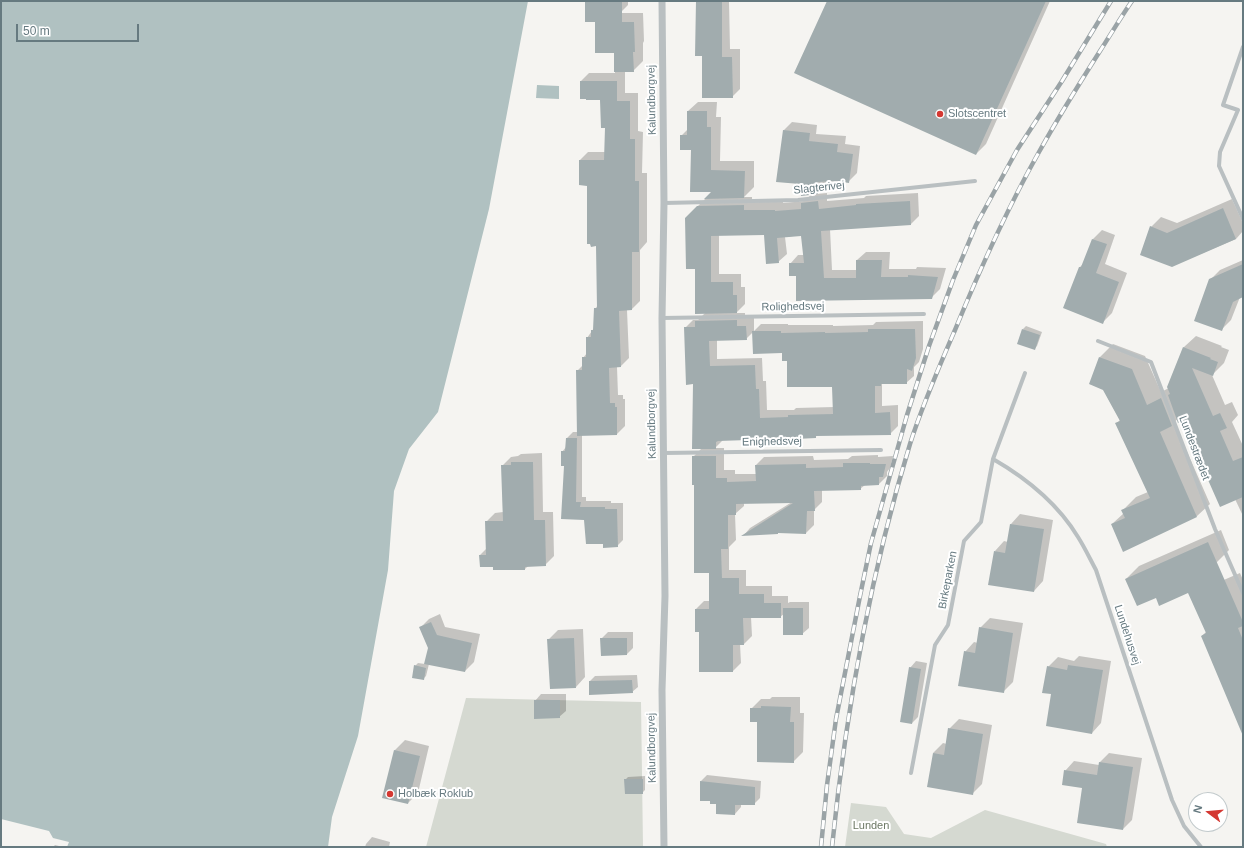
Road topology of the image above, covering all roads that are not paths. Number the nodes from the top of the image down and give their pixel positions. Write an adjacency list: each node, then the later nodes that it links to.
1 (662, 1): 4 (street, Kalundborgvej)
2 (1243, 46): 5 (street)
3 (975, 181): 4 (street, Slagterivej)
4 (664, 204): 7 (street, Kalundborgvej)
5 (1243, 219)
6 (924, 314): 7 (street, Rolighedsvej)
7 (662, 318): 11 (street, Kalundborgvej)
8 (1098, 341): 13 (street, Lundestrædet)
9 (1025, 373): 12 (street, Birkeparken)
10 (881, 450): 11 (street, Enighedsvej)
11 (664, 453): 15 (street, Kalundborgvej)
12 (992, 459): 14 (street, Birkeparken); 16 (street, Lundehusvej)
13 (1243, 593)
14 (911, 774)
15 (664, 847)
16 (1200, 847)

